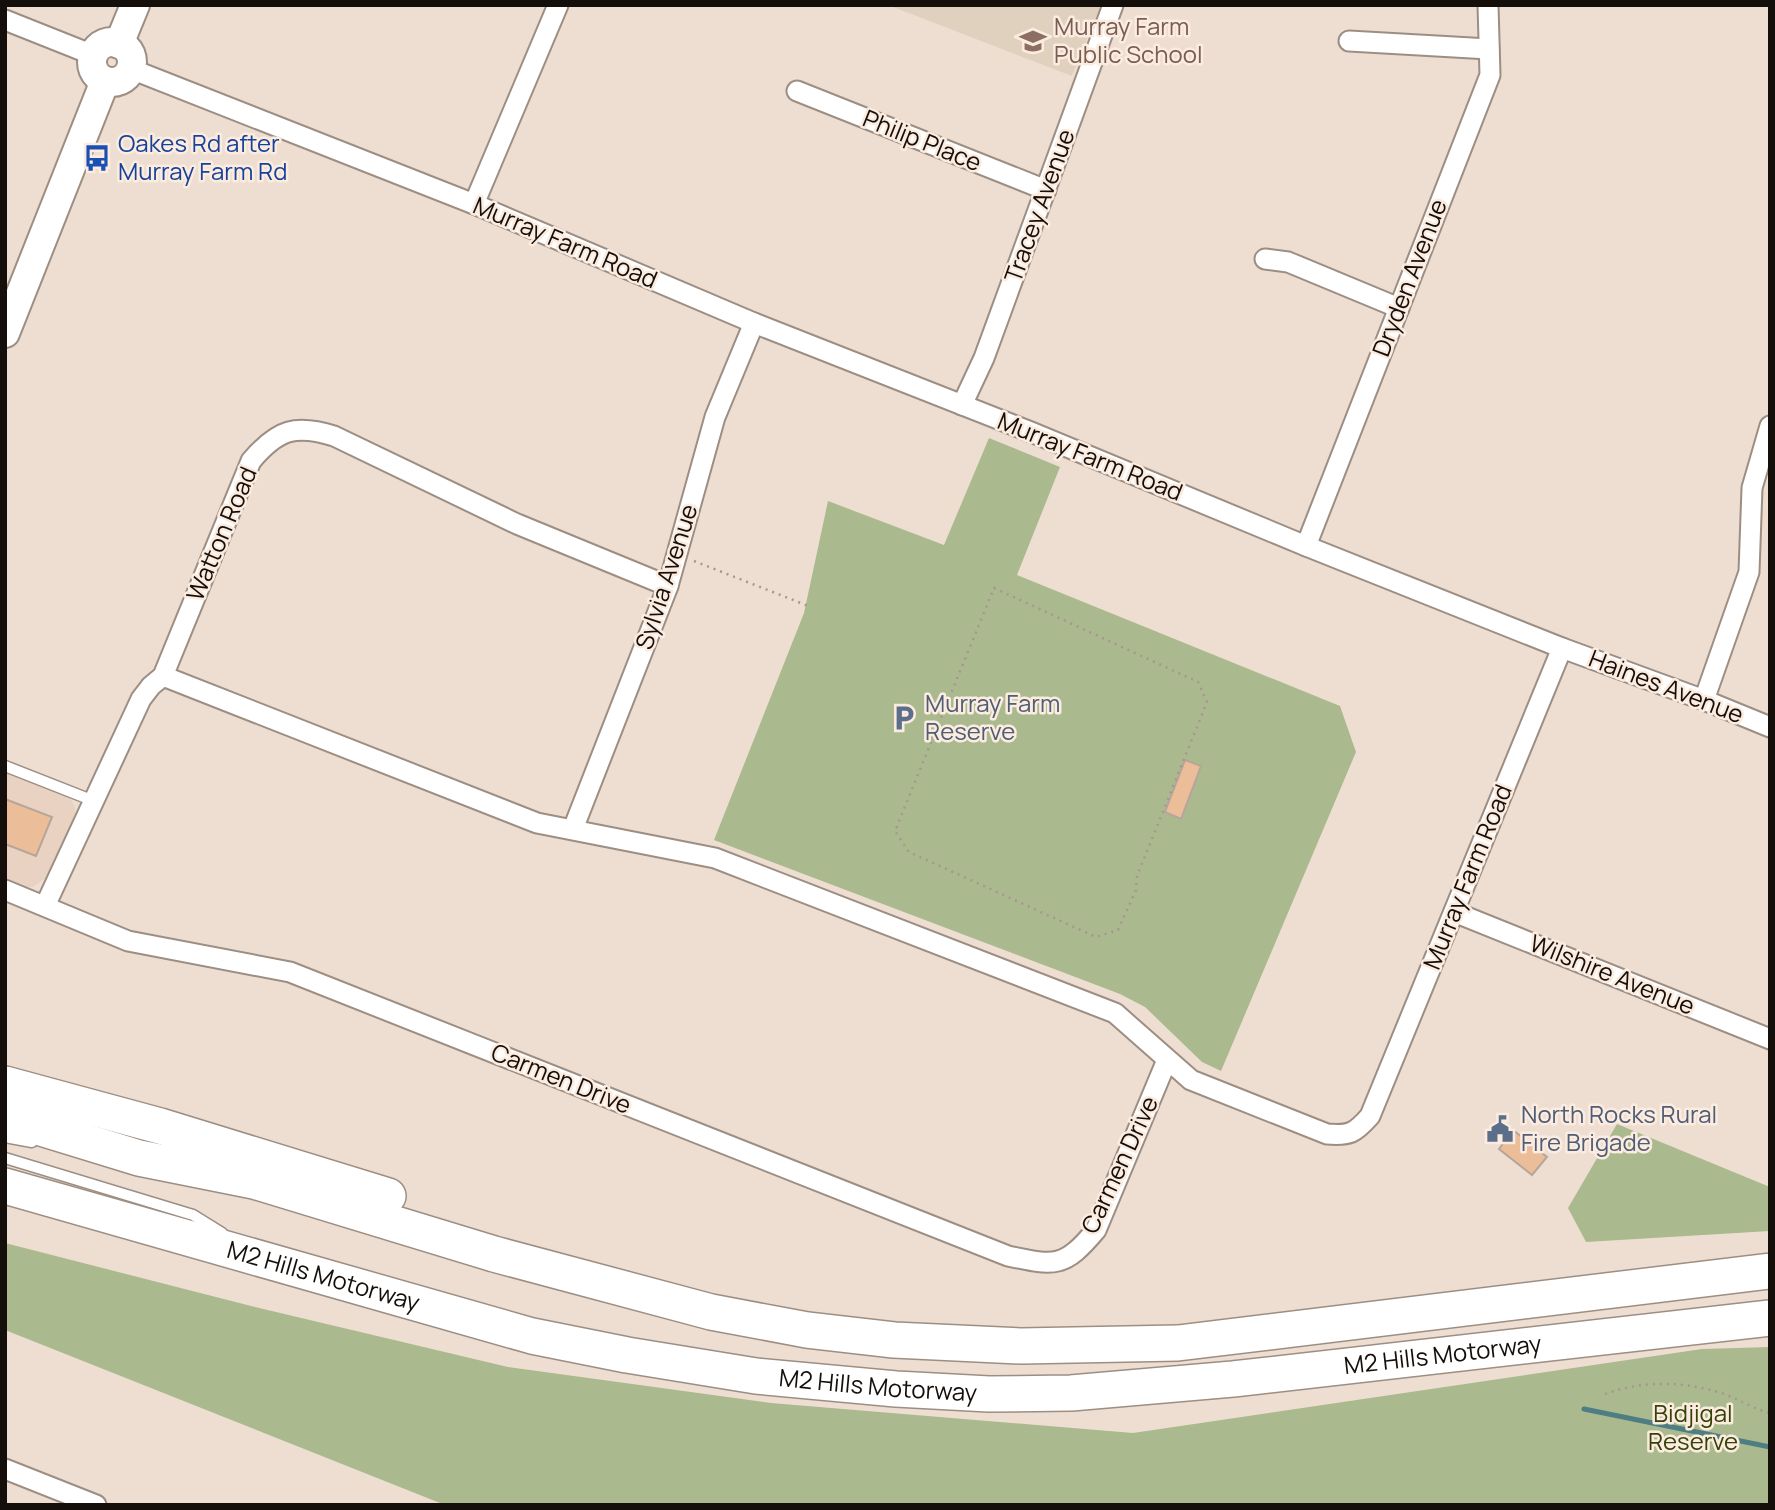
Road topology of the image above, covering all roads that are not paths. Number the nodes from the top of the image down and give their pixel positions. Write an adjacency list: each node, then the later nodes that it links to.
1 (135, 5): 7 (main road)
2 (558, 5): 14 (street)
3 (1113, 5): 13 (street, Tracey Avenue)
4 (1488, 5): 8 (street, Dryden Avenue)
5 (5, 20): 9 (street)
6 (1349, 41): 8 (street)
7 (119, 44): 9 (main road); 10 (main road)
8 (1489, 49): 16 (street, Dryden Avenue)
9 (93, 55): 11 (main road)
10 (131, 69): 11 (main road); 14 (street, Murray Farm Road)
11 (105, 82): 18 (main road)
12 (797, 92): 13 (street, Philip Place)
13 (1046, 190): 19 (street, Tracey Avenue)
14 (474, 204): 17 (street, Murray Farm Road)
15 (1265, 259): 16 (street)
16 (1399, 308): 21 (street, Dryden Avenue)
17 (754, 323): 19 (street, Murray Farm Road); 22 (street, Sylvia Avenue)
18 (5, 333)
19 (962, 405): 21 (street, Murray Farm Road)
20 (1769, 430): 25 (street)
21 (1306, 545): 23 (street, Murray Farm Road)
22 (668, 586): 24 (street, Watton Road); 29 (street, Sylvia Avenue)
23 (1562, 648): 25 (street, Haines Avenue); 32 (street, Murray Farm Road)
24 (163, 676): 28 (street, Watton Road); 29 (street)
25 (1704, 700): 26 (street, Haines Avenue)
26 (1770, 727)
27 (5, 766): 28 (lane)
28 (94, 801): 31 (street, Watton Road)
29 (573, 829): 34 (street)
30 (5, 890): 31 (street, Carmen Drive)
31 (45, 906): 34 (street, Carmen Drive)
32 (1454, 912): 33 (street, Wilshire Avenue); 34 (street, Murray Farm Road)
33 (1770, 1038)
34 (1167, 1060)
35 (5, 1084): 47 (highway, M2 Hills Motorway)
36 (5, 1117): 41 (highway, M2 Hills Motorway)
37 (5, 1138): 38 (lane)
38 (37, 1143)
39 (77, 1150): 41 (lane)
40 (5, 1158): 44 (lane)
41 (254, 1181): 47 (highway, M2 Hills Motorway)
42 (5, 1186): 44 (highway, M2 Hills Motorway)
43 (5, 1206): 46 (highway)
44 (261, 1258): 46 (highway, M2 Hills Motorway)
45 (1770, 1271): 47 (highway, M2 Hills Motorway)
46 (442, 1311): 48 (highway, M2 Hills Motorway)
47 (711, 1312)
48 (1770, 1318)
49 (5, 1469): 50 (street)
50 (96, 1505)

